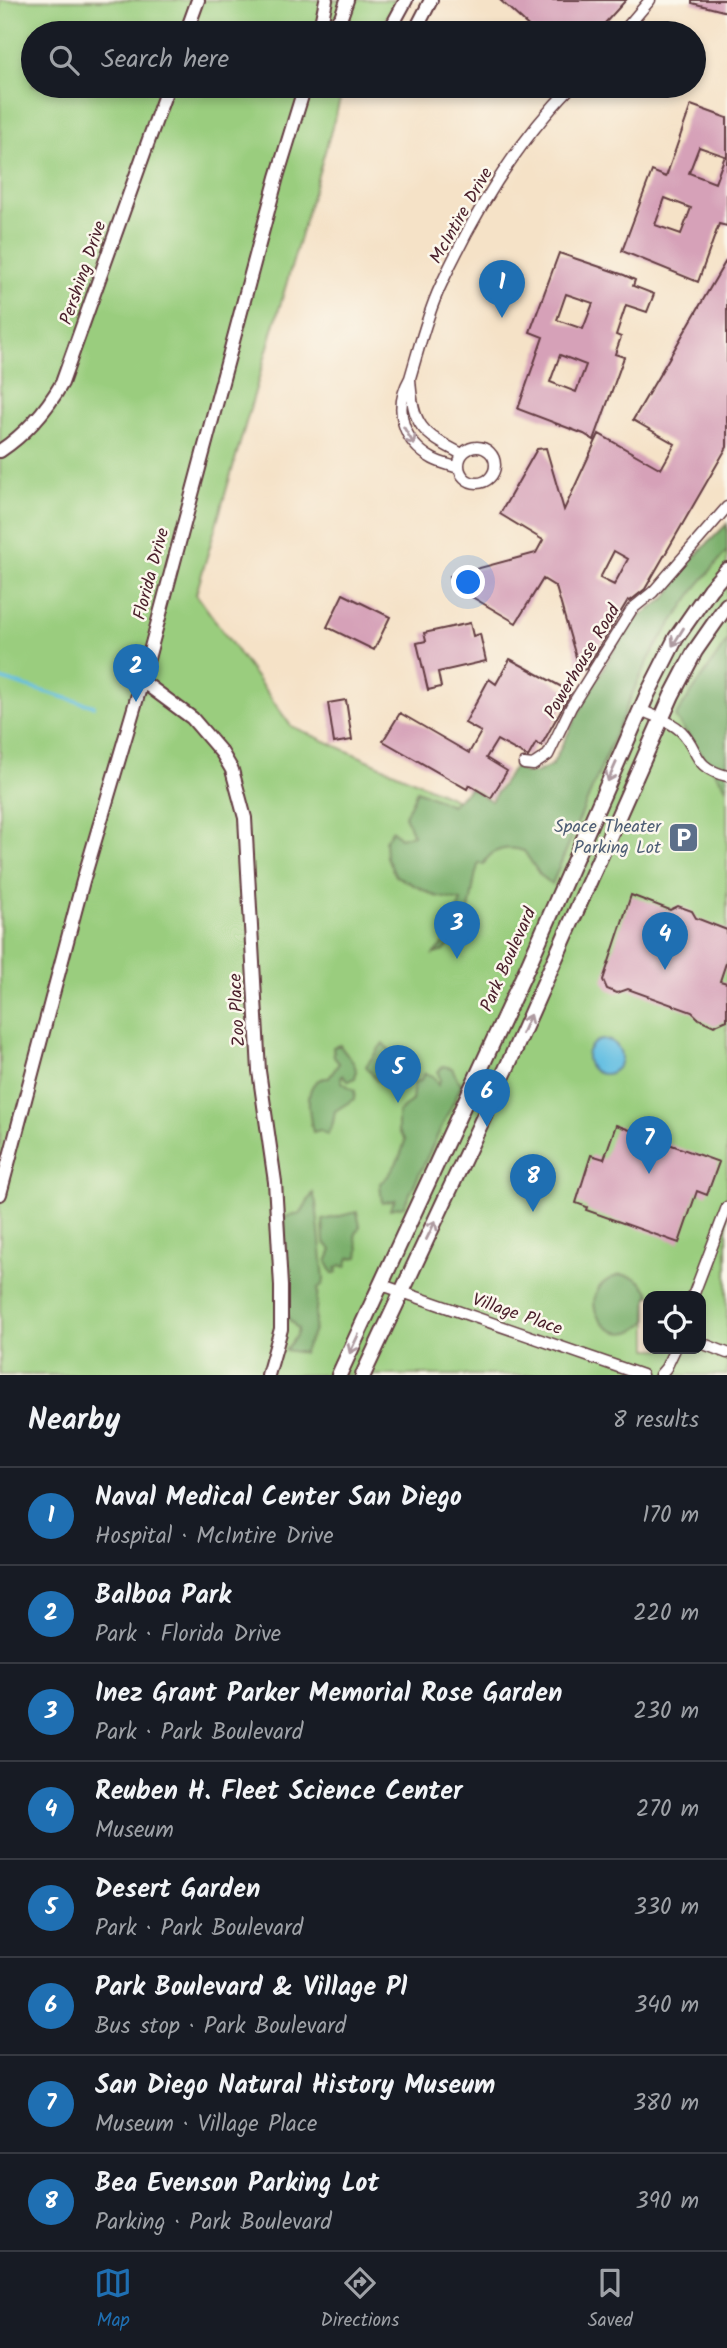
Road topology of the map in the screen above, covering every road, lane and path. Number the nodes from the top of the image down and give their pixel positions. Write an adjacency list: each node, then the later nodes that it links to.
1 (198, 0): 7 (main road)
2 (326, 0): 8 (main road)
3 (347, 0): 9 (main road)
4 (406, 0): 10 (main road)
5 (431, 0): 11 (main road)
6 (650, 0): 12 (street)
7 (190, 21)
8 (322, 21)
9 (338, 21)
10 (395, 21)
11 (420, 21)
12 (632, 21)
13 (164, 98): 17 (main road, Pershing Drive)
14 (301, 98): 23 (main road, Florida Drive)
15 (560, 98): 16 (street, McIntire Drive)
16 (410, 378): 18 (street, McIntire Drive); 19 (street, McIntire Drive, one-way to 19)
17 (0, 451)
18 (462, 454): 19 (street); 19 (street)
19 (459, 468)
20 (727, 507): 26 (street, Powerhouse Road)
21 (727, 570): 24 (main road, Park Boulevard, one-way to 24)
22 (727, 605): 25 (main road)
23 (142, 681): 28 (main road, Florida Drive); 36 (main road, Zoo Place)
24 (640, 710): 25 (street); 30 (main road, Park Boulevard, one-way to 30)
25 (661, 720): 27 (street); 32 (main road, one-way to 25)
26 (524, 764)
27 (727, 776)
28 (0, 1194)
29 (727, 1207): 31 (street)
30 (382, 1285): 32 (street, Village Place); 37 (main road, Park Boulevard, one-way to 37)
31 (695, 1291)
32 (401, 1292): 38 (main road); 39 (street, Village Place)
33 (706, 1345): 34 (street)
34 (727, 1353)
35 (673, 1354): 40 (street)
36 (268, 1375)
37 (339, 1375)
38 (363, 1375)
39 (642, 1375)
40 (660, 1375)

